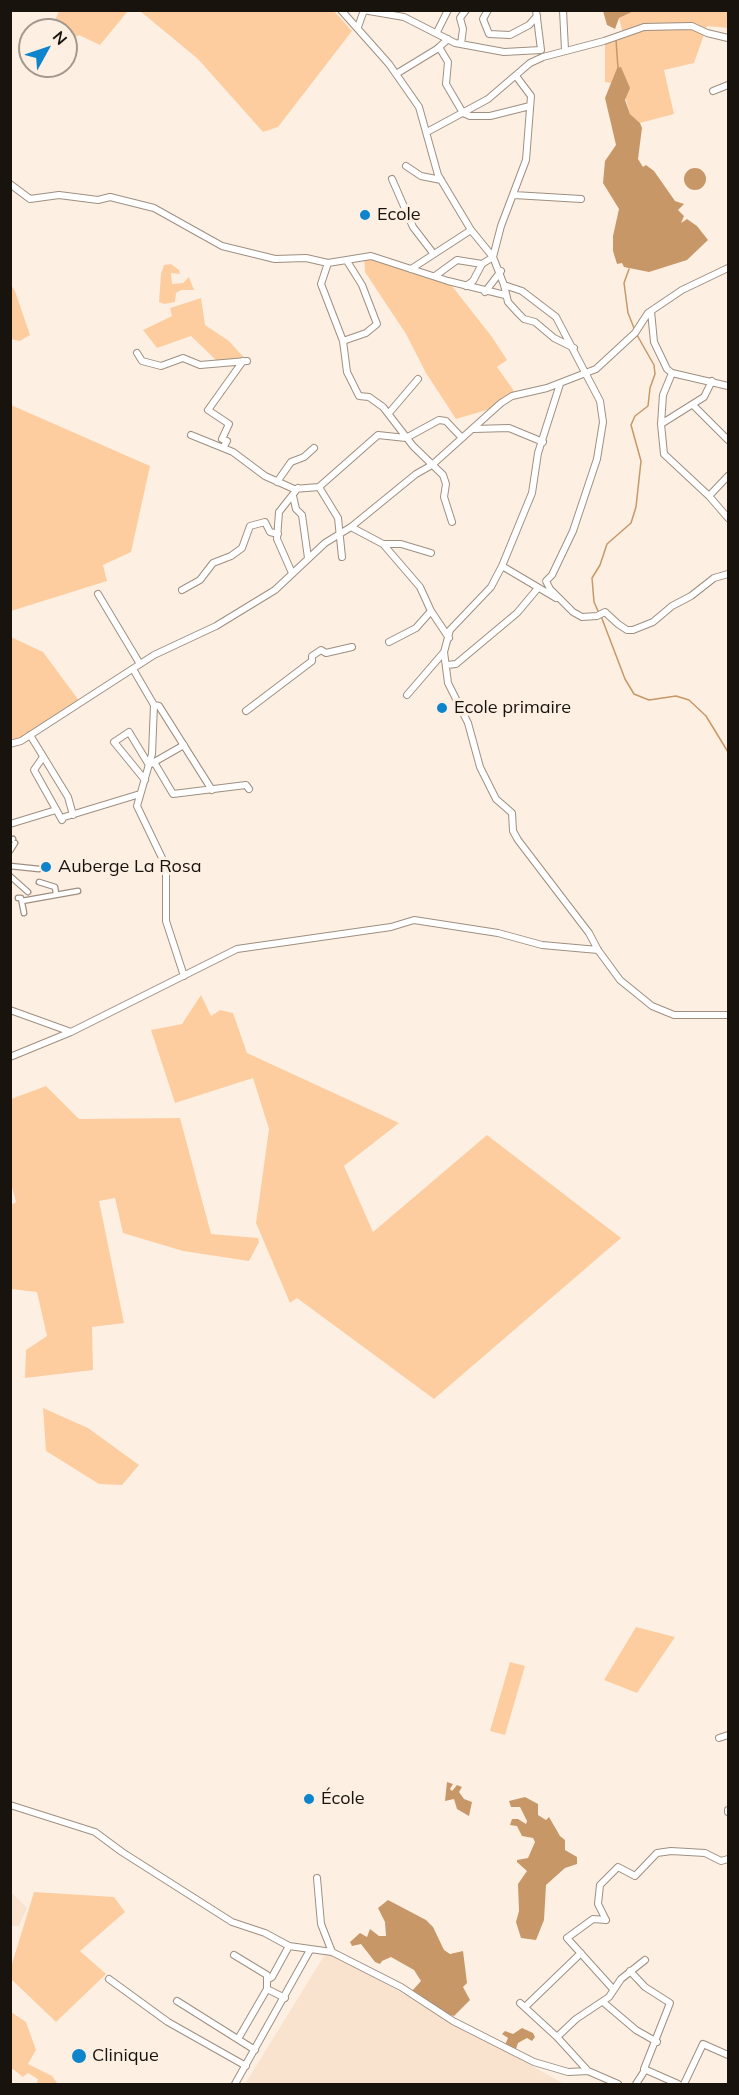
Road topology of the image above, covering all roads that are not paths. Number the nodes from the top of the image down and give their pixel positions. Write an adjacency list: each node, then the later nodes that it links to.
1 (341, 10): 8 (street)
2 (364, 10): 8 (street); 9 (street)
3 (448, 10): 9 (street)
4 (466, 10): 13 (street)
5 (488, 10): 10 (street)
6 (563, 10): 17 (street)
7 (536, 13): 10 (street); 16 (street)
8 (358, 27): 18 (street)
9 (437, 32): 12 (street)
10 (489, 34): 16 (street)
11 (726, 38): 14 (street); 17 (street)
12 (448, 39): 13 (street); 15 (street)
13 (461, 44): 16 (street)
14 (729, 45)
15 (439, 47): 18 (street); 23 (street)
16 (488, 48)
17 (565, 50): 19 (street)
18 (396, 74): 24 (street)
19 (516, 76): 22 (street); 23 (street)
20 (729, 85): 21 (street)
21 (713, 91)
22 (530, 106): 23 (street); 29 (street)
23 (463, 114): 24 (street)
24 (427, 132): 27 (street)
25 (406, 166): 27 (street)
26 (392, 179): 32 (street)
27 (441, 180): 31 (street)
28 (10, 184): 35 (street)
29 (514, 195): 30 (street); 33 (street)
30 (581, 200)
31 (471, 230): 32 (street); 33 (street)
32 (433, 253): 38 (street)
33 (493, 257): 36 (street); 39 (street)
34 (347, 261): 35 (street); 38 (street); 46 (street)
35 (328, 263): 46 (street)
36 (482, 264): 40 (street); 42 (street)
37 (729, 268): 45 (street)
38 (411, 269): 40 (street)
39 (501, 271): 41 (street); 43 (street)
40 (435, 276): 42 (street)
41 (504, 285): 44 (street); 47 (street)
42 (466, 286): 43 (street)
43 (485, 292): 44 (street)
44 (505, 295): 47 (street)
45 (651, 311): 49 (street); 50 (street)
46 (343, 341): 56 (street)
47 (574, 349): 49 (street)
48 (137, 353): 64 (street)
49 (586, 373): 53 (street); 88 (street)
50 (672, 373): 52 (street); 57 (street)
51 (418, 379): 56 (street)
52 (711, 381): 54 (street); 55 (street)
53 (560, 384): 58 (street); 63 (street)
54 (729, 386)
55 (693, 405): 57 (street); 62 (street)
56 (389, 412): 60 (street)
57 (661, 424): 72 (street)
58 (473, 429): 61 (street); 63 (street)
59 (191, 435): 64 (street)
60 (406, 438): 61 (street); 66 (street); 69 (street)
61 (462, 438): 66 (street)
62 (729, 440)
63 (543, 442): 82 (street)
64 (223, 448): 68 (street)
65 (314, 448): 68 (street)
66 (432, 465): 74 (street); 75 (street)
67 (729, 476): 72 (street)
68 (277, 482): 70 (street)
69 (319, 487): 70 (street); 76 (street)
70 (298, 488): 71 (street)
71 (292, 496): 77 (street); 81 (street)
72 (709, 496): 73 (street)
73 (729, 518)
74 (452, 522)
75 (351, 527): 76 (street); 78 (street)
76 (341, 532): 80 (street); 81 (street)
77 (278, 534): 83 (street); 86 (street)
78 (382, 544): 79 (street); 89 (street)
79 (431, 553)
80 (342, 557)
81 (308, 558): 83 (street)
82 (502, 566): 85 (street); 90 (street)
83 (292, 573): 94 (street)
84 (729, 574): 88 (street)
85 (538, 588): 88 (street); 95 (street)
86 (182, 590)
87 (98, 594): 94 (street)
88 (559, 599)
89 (431, 611): 90 (street); 91 (street)
90 (448, 638): 93 (street)
91 (389, 642)
92 (352, 647): 99 (street)
93 (444, 652): 95 (street); 97 (street)
94 (140, 664): 96 (street)
95 (447, 665): 122 (street)
96 (133, 669): 98 (street); 100 (street)
97 (407, 695)
98 (154, 705): 102 (street); 104 (street)
99 (246, 711)
100 (30, 735): 101 (street); 103 (street)
101 (10, 744)
102 (184, 745): 104 (street); 107 (street)
103 (44, 757): 109 (street); 110 (street)
104 (152, 764): 105 (street); 105 (street); 107 (street)
105 (145, 780): 108 (street)
106 (249, 789): 107 (street)
107 (212, 790)
108 (140, 794): 110 (street); 123 (street)
109 (56, 810): 110 (street); 111 (street)
110 (73, 815)
111 (10, 824)
112 (13, 841): 113 (street)
113 (10, 850)
114 (10, 866): 115 (street)
115 (39, 869)
116 (10, 876): 119 (street)
117 (39, 882): 120 (street)
118 (78, 891): 120 (street)
119 (28, 892)
120 (56, 894): 121 (street)
121 (25, 910)
122 (598, 950): 123 (street); 125 (street)
123 (184, 976): 126 (street)
124 (10, 1010): 126 (street)
125 (729, 1015)
126 (71, 1032): 127 (street)
127 (10, 1057)
128 (729, 1735): 129 (street)
129 (719, 1738)
130 (10, 1805): 133 (street)
131 (729, 1859): 136 (street)
132 (317, 1878): 135 (street)
133 (289, 1946): 134 (street); 141 (street)
134 (310, 1950): 135 (street); 144 (street)
135 (332, 1952): 154 (street)
136 (581, 1953): 143 (street); 147 (street)
137 (234, 1955): 141 (street)
138 (645, 1960): 139 (street)
139 (630, 1971): 143 (street); 149 (street)
140 (110, 1979): 152 (street)
141 (267, 1980): 142 (street)
142 (267, 1989): 144 (street); 148 (street)
143 (613, 1989): 146 (street)
144 (285, 1998): 150 (street)
145 (177, 2001): 148 (street)
146 (603, 2002): 147 (street); 149 (street)
147 (557, 2037): 154 (street)
148 (238, 2039): 150 (street)
149 (657, 2042): 153 (street)
150 (255, 2050): 152 (street)
151 (729, 2055): 159 (street)
152 (246, 2066): 155 (street)
153 (645, 2070): 157 (street); 158 (street)
154 (588, 2071): 156 (street)
155 (235, 2085)
156 (618, 2085)
157 (636, 2085)
158 (678, 2085)
159 (684, 2085)

